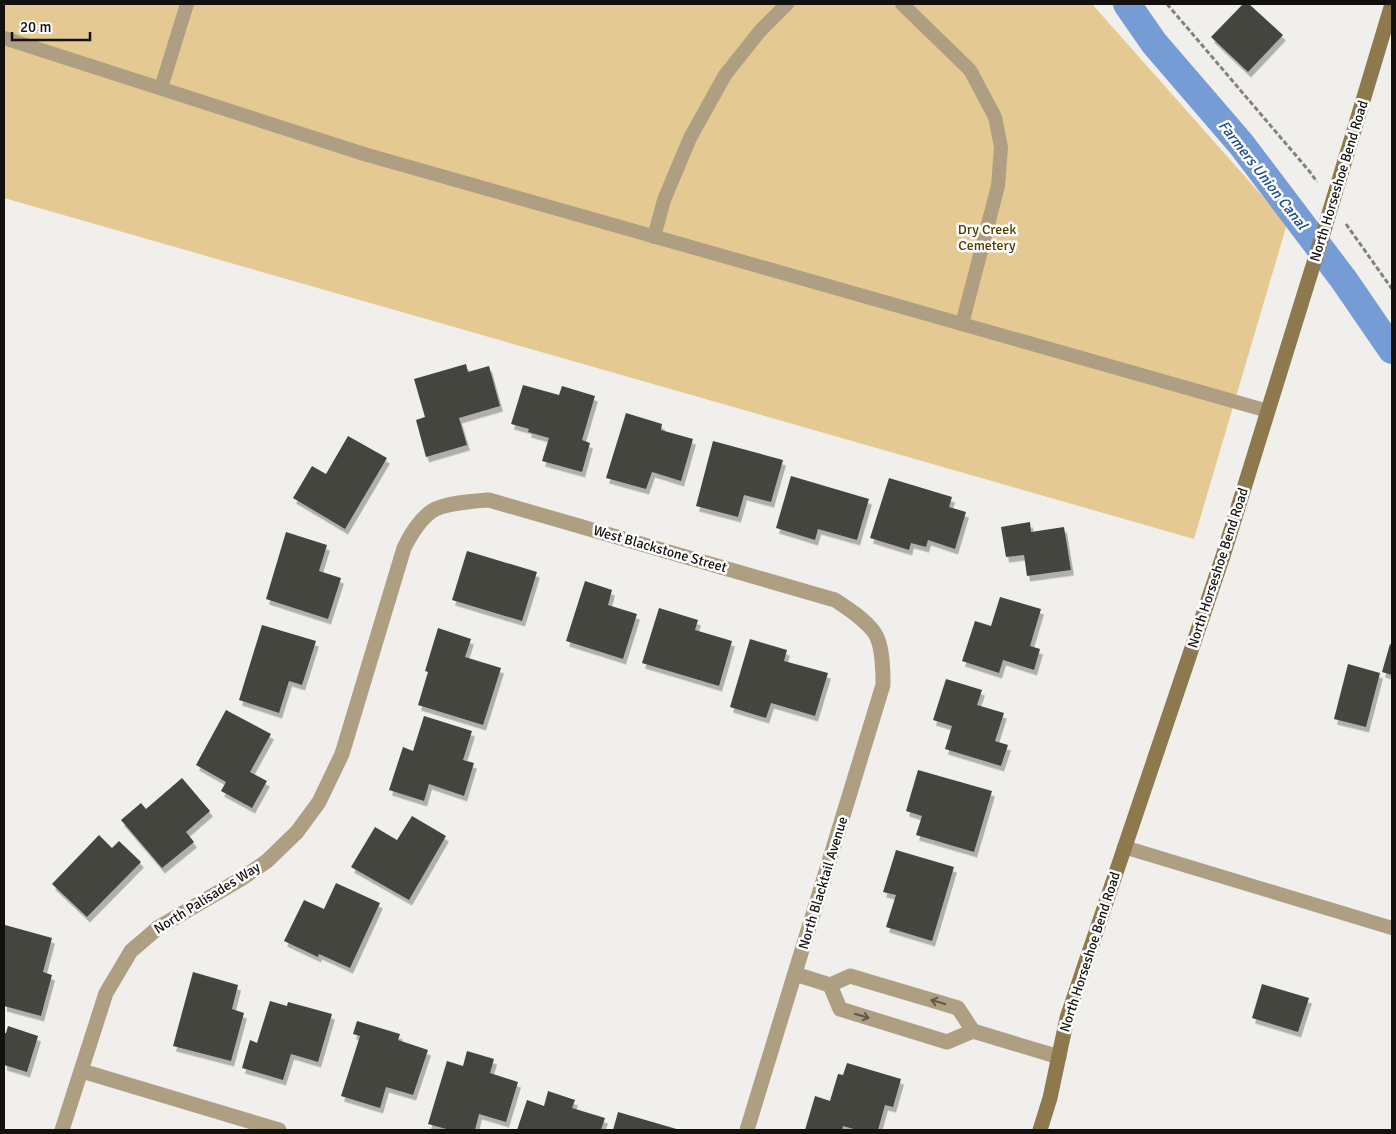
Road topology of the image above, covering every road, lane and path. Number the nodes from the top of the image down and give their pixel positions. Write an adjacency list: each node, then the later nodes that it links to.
1 (187, 4): 7 (lane)
2 (787, 4): 9 (lane)
3 (902, 4): 11 (lane)
4 (1167, 4): 8 (path)
5 (1392, 4): 8 (street, North Horseshoe Bend Road)
6 (4, 38): 7 (lane)
7 (161, 88): 9 (lane)
8 (1332, 204): 10 (path); 12 (street, North Horseshoe Bend Road)
9 (654, 237): 11 (lane)
10 (1392, 289)
11 (962, 324): 12 (lane)
12 (1268, 411): 15 (street, North Horseshoe Bend Road)
13 (433, 510): 14 (street, West Blackstone Street); 21 (street, North Palisades Way)
14 (875, 634): 17 (street, North Blacktail Avenue)
15 (1124, 847): 16 (lane); 20 (street, North Horseshoe Bend Road)
16 (1392, 928)
17 (795, 974): 18 (street); 24 (street, North Blacktail Avenue)
18 (830, 985): 19 (street, one-way to 18); 19 (street, one-way to 19)
19 (974, 1031): 20 (street)
20 (1059, 1058): 25 (street, North Horseshoe Bend Road)
21 (82, 1071): 22 (street, North Palisades Way); 23 (street)
22 (62, 1130)
23 (278, 1130)
24 (747, 1130)
25 (1040, 1130)

